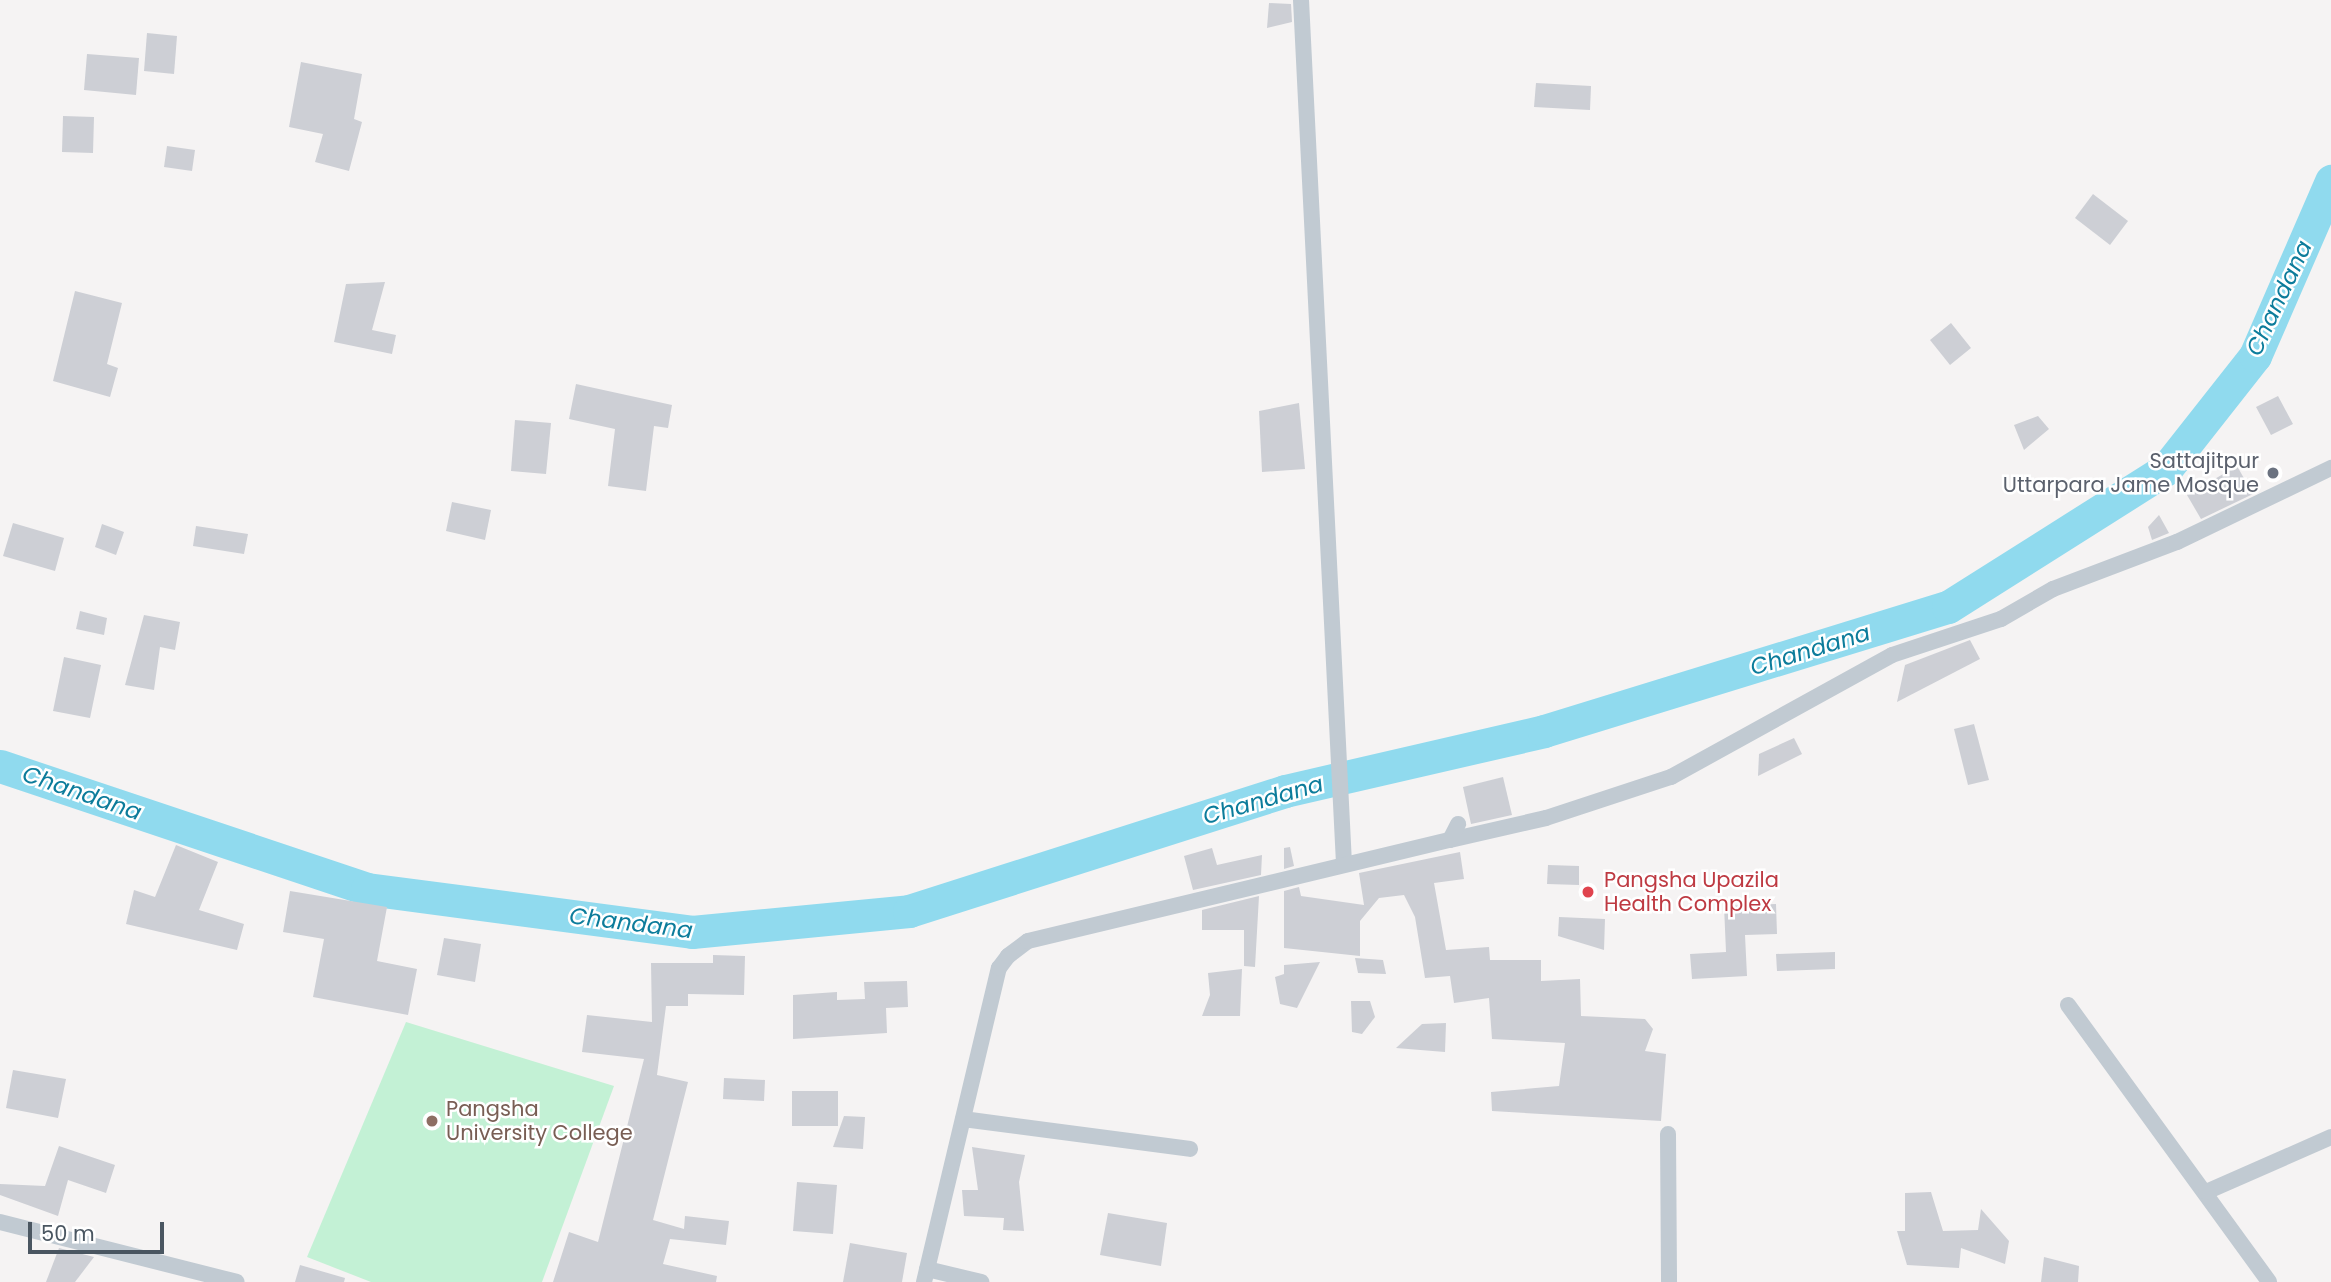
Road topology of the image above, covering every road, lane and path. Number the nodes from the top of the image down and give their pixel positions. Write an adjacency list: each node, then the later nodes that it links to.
1 (1301, 0): 5 (street)
2 (2331, 468): 4 (street)
3 (1458, 824): 4 (street)
4 (1450, 840): 5 (street)
5 (1344, 863): 7 (street)
6 (2068, 1005): 11 (street)
7 (963, 1119): 10 (street); 13 (street)
8 (1668, 1134): 16 (street)
9 (2331, 1137): 11 (street)
10 (1190, 1149)
11 (2206, 1192): 17 (street)
12 (0, 1222): 14 (street)
13 (926, 1276): 15 (street)
14 (237, 1282)
15 (981, 1282)
16 (1669, 1282)
17 (2269, 1282)

